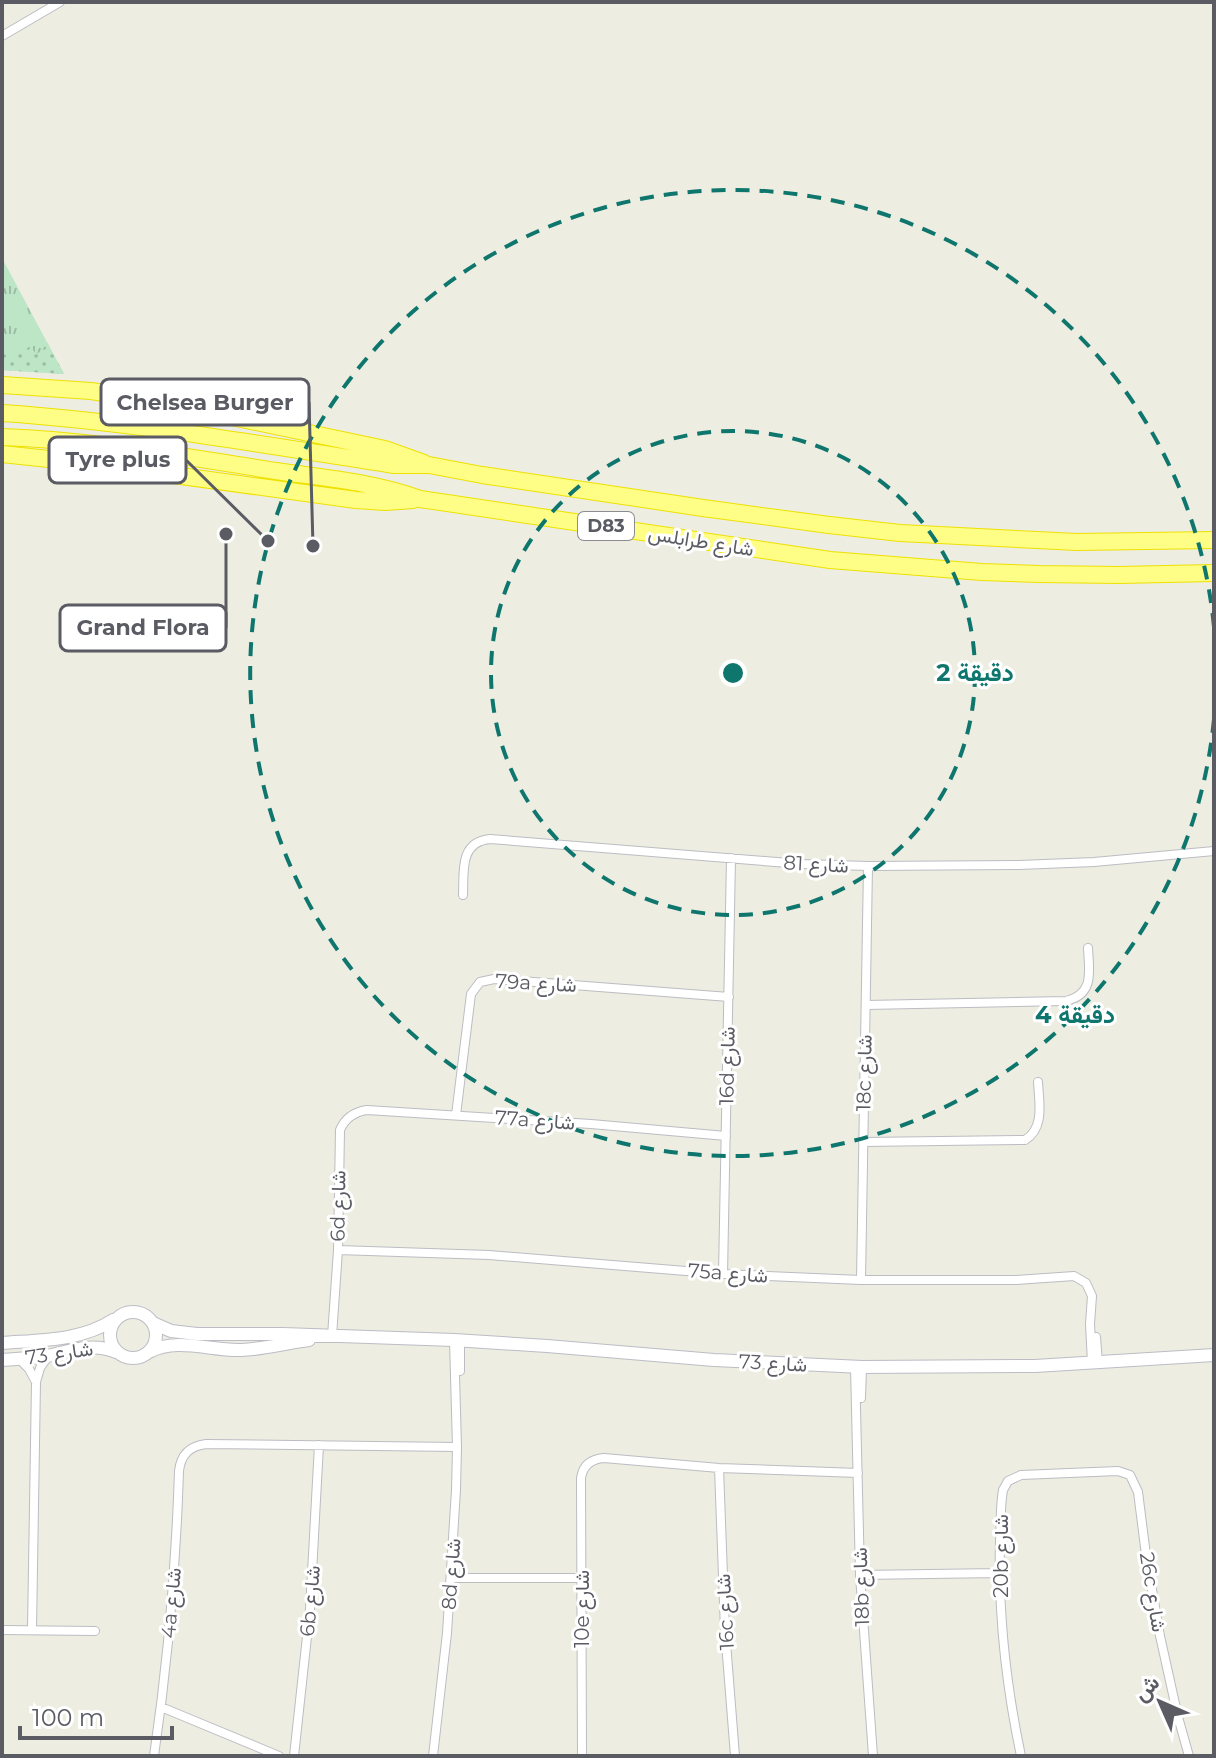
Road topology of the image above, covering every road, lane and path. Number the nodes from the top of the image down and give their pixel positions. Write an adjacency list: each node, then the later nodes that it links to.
1 (60, 2): 2 (street)
2 (2, 36)
3 (2, 385): 7 (highway)
4 (2, 413): 7 (highway, شارع طرابلس / D83)
5 (2, 437): 8 (highway, شارع طرابلس / D83)
6 (2, 454): 8 (highway)
7 (429, 465): 9 (highway, شارع طرابلس / D83)
8 (420, 499): 10 (highway, شارع طرابلس / D83)
9 (1214, 540)
10 (1214, 573)
11 (1214, 851): 13 (street, شارع 81)
12 (731, 858): 13 (street, شارع 81); 14 (street, شارع 81); 16 (street, 16d شارع)
13 (868, 866): 17 (street, 18c شارع)
14 (463, 895)
15 (1088, 948): 17 (street)
16 (729, 997): 19 (street, 79a شارع); 21 (street, 16d شارع)
17 (866, 1005): 22 (street, 18c شارع)
18 (1038, 1082): 22 (street)
19 (456, 1115): 20 (street, 77a شارع); 21 (street, 77a شارع)
20 (347, 1119): 23 (street, 6d شارع)
21 (726, 1136): 24 (street, 16d شارع)
22 (863, 1142): 25 (street, 18c شارع)
23 (338, 1250): 24 (street, 75a شارع); 28 (street, 6d شارع)
24 (723, 1274): 25 (street, 75a شارع)
25 (861, 1280): 37 (street, 75a شارع)
26 (116, 1319): 27 (street); 30 (street, شارع 73); 31 (street)
27 (153, 1323): 28 (street, شارع 73); 32 (street)
28 (335, 1336): 29 (street, شارع 73); 32 (street, شارع 73)
29 (457, 1340): 38 (street, شارع 73); 41 (street, 8d شارع)
30 (2, 1343)
31 (116, 1352): 32 (street); 33 (street, شارع 73)
32 (149, 1352)
33 (49, 1355): 35 (street, شارع 73); 39 (street)
34 (1214, 1355): 37 (street, شارع 73)
35 (19, 1359): 36 (street, شارع 73); 39 (street)
36 (2, 1360)
37 (1095, 1363): 38 (street, شارع 73)
38 (858, 1367): 43 (street, 18b شارع)
39 (36, 1382): 50 (street)
40 (319, 1445): 41 (street); 52 (street, 4a شارع); 55 (street, 6b شارع)
41 (457, 1447): 47 (street, 8d شارع)
42 (719, 1468): 43 (street); 48 (street, 10e شارع); 58 (street, 16c شارع)
43 (858, 1473): 46 (street, 18b شارع)
44 (1130, 1475): 45 (street, 20b شارع); 61 (street, 26c شارع)
45 (999, 1573): 46 (street); 60 (street, 20b شارع)
46 (860, 1575): 59 (street, 18b شارع)
47 (451, 1578): 48 (street); 56 (street, 8d شارع)
48 (582, 1578): 57 (street, 10e شارع)
49 (2, 1630): 50 (street)
50 (32, 1630): 51 (street)
51 (95, 1631)
52 (161, 1707): 53 (street, 4a شارع); 54 (street)
53 (154, 1756)
54 (279, 1756)
55 (294, 1756)
56 (433, 1756)
57 (582, 1756)
58 (735, 1756)
59 (873, 1756)
60 (1021, 1756)
61 (1189, 1756)

